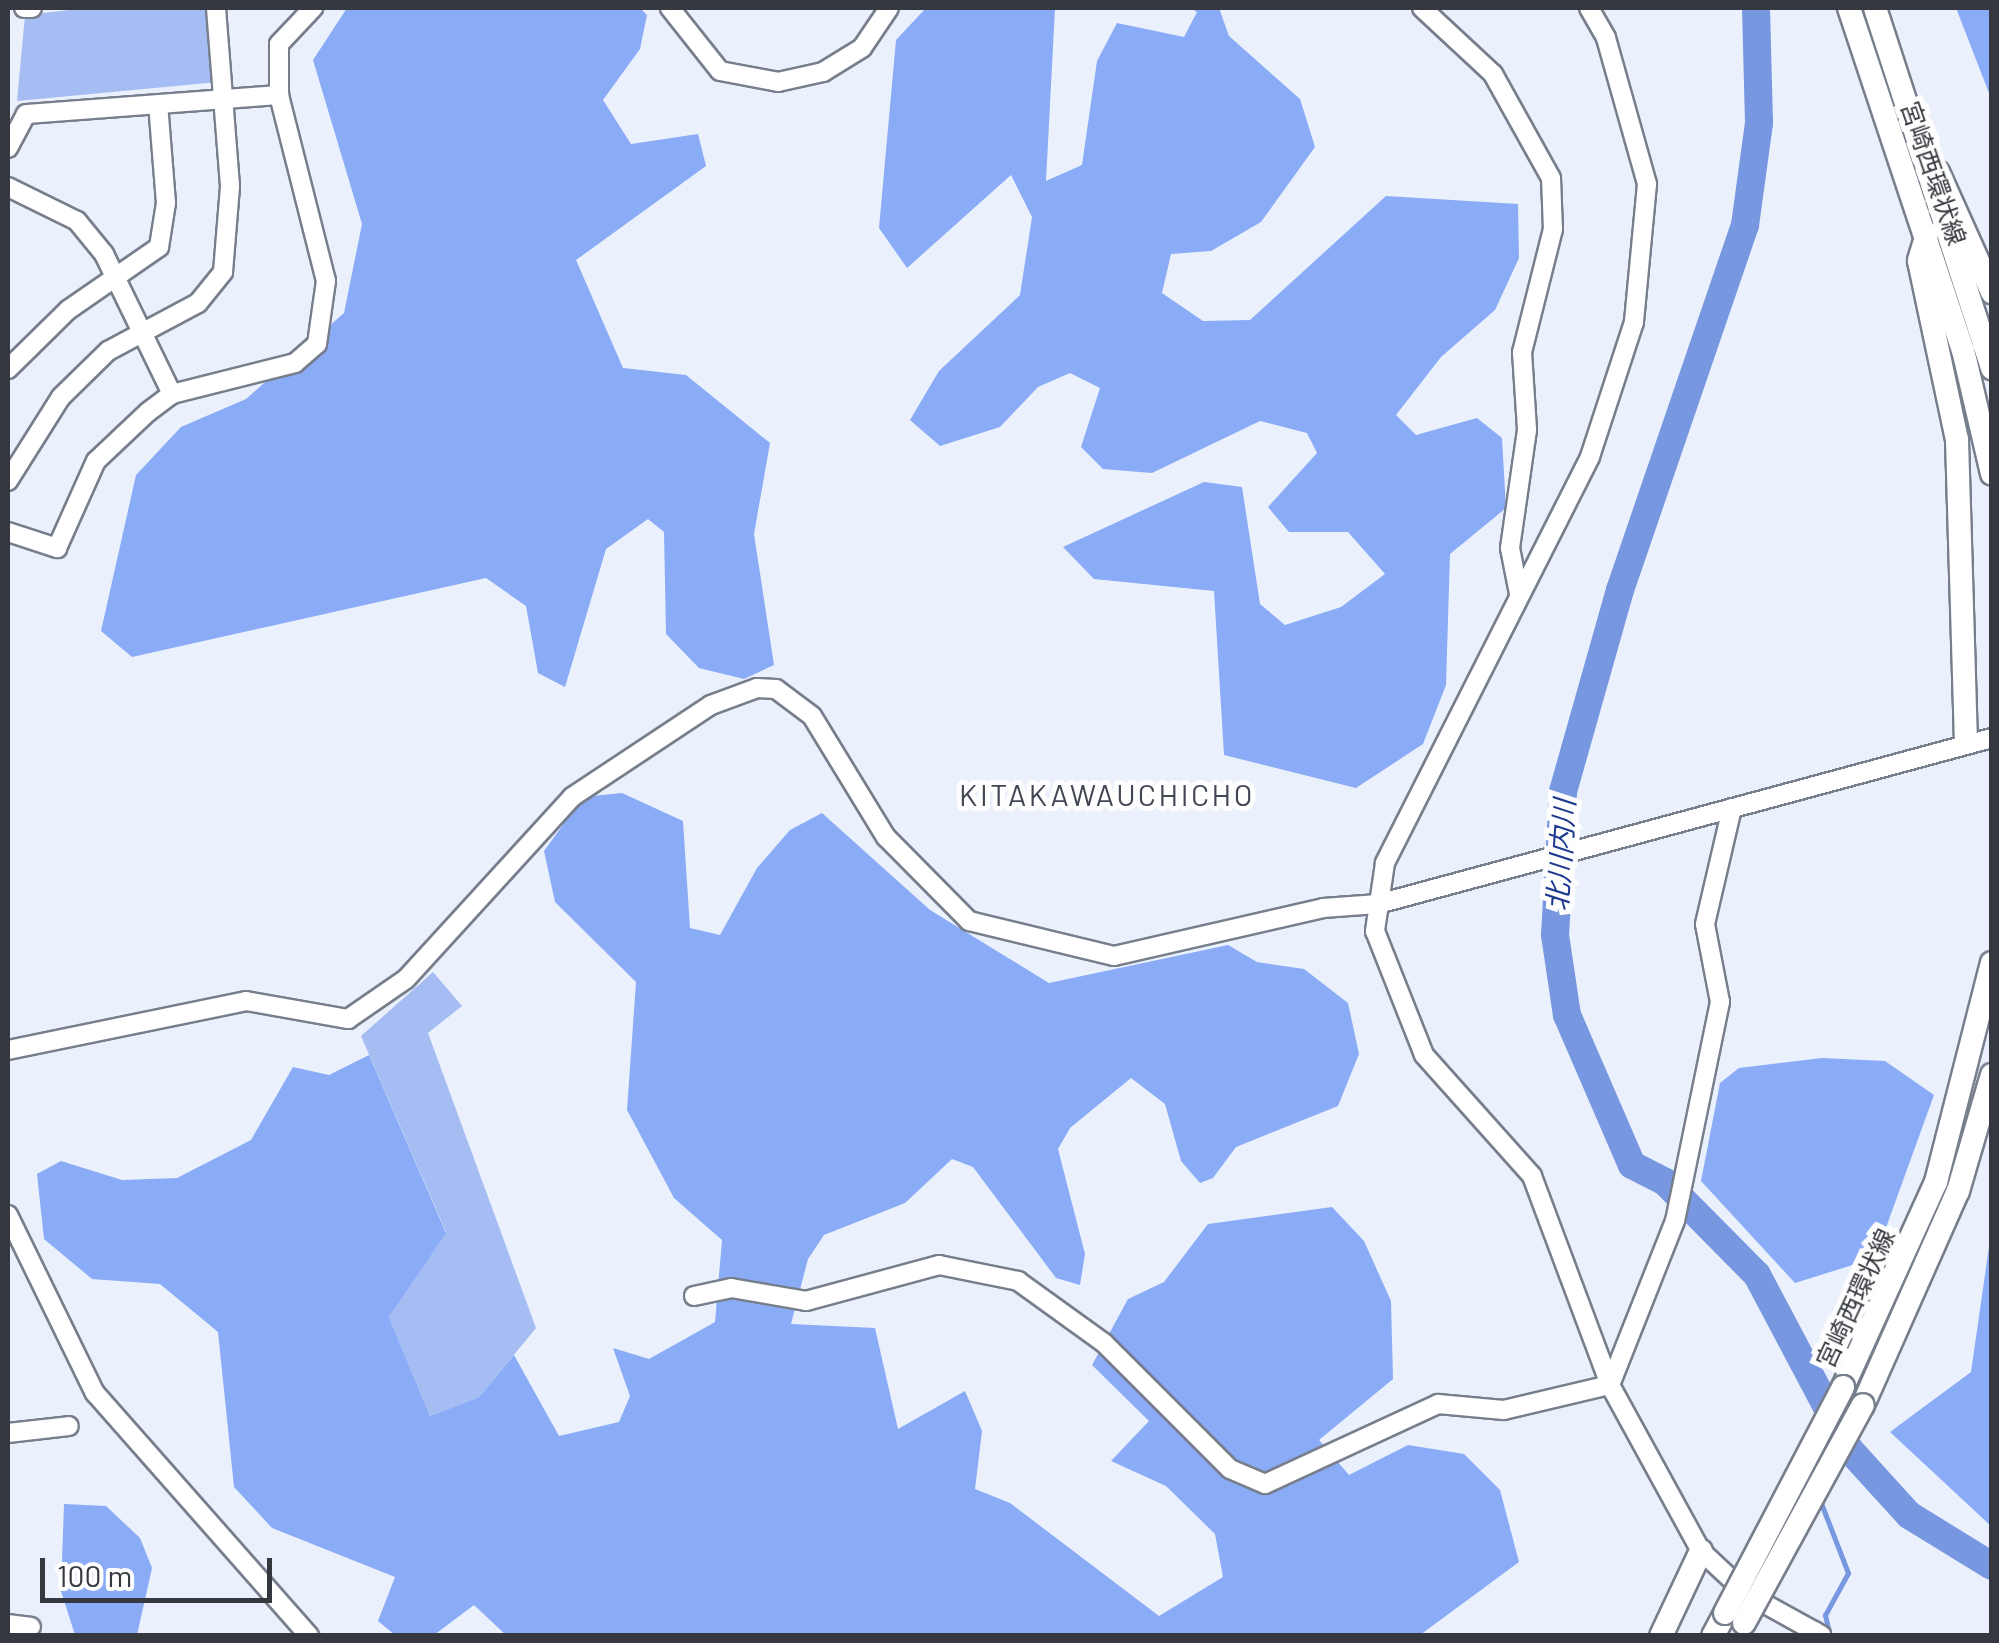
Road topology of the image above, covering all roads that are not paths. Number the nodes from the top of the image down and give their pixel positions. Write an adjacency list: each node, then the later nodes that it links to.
1 (216, 8): 10 (street)
2 (313, 8): 9 (street)
3 (670, 8): 4 (street)
4 (888, 8)
5 (1422, 8): 25 (street)
6 (1589, 8): 25 (street)
7 (1849, 8): 15 (main road, 宮崎西環状線)
8 (1875, 8): 13 (main road, 宮崎西環状線)
9 (279, 95): 10 (street); 21 (street)
10 (220, 99): 11 (street); 18 (street)
11 (158, 104): 12 (street); 16 (street)
12 (8, 148)
13 (1924, 153): 17 (main road); 20 (main road, 宮崎西環状線)
14 (8, 187): 16 (street)
15 (1927, 234): 22 (main road, 宮崎西環状線); 27 (main road)
16 (120, 278): 18 (street); 19 (street)
17 (1992, 292)
18 (143, 332): 21 (street); 23 (street)
19 (11, 356)
20 (1992, 368)
21 (172, 394): 24 (street)
22 (1992, 474)
23 (8, 480)
24 (8, 532)
25 (1519, 594): 29 (street)
26 (1992, 738): 27 (street)
27 (1966, 741): 28 (street)
28 (1732, 808): 29 (street); 35 (street)
29 (1378, 904): 31 (street); 35 (street)
30 (1992, 963): 40 (main road, 宮崎西環状線, bridge)
31 (8, 1050)
32 (1992, 1075): 40 (main road, 宮崎西環状線, bridge)
33 (8, 1215): 42 (street)
34 (694, 1296): 35 (street)
35 (1610, 1386): 38 (street)
36 (69, 1426): 37 (street)
37 (8, 1433)
38 (1701, 1551): 43 (street); 44 (main road)
39 (8, 1624): 41 (street)
40 (1736, 1624): 45 (main road, 宮崎西環状線)
41 (31, 1627)
42 (298, 1631)
43 (1815, 1635)
44 (1661, 1636)
45 (1713, 1636)

